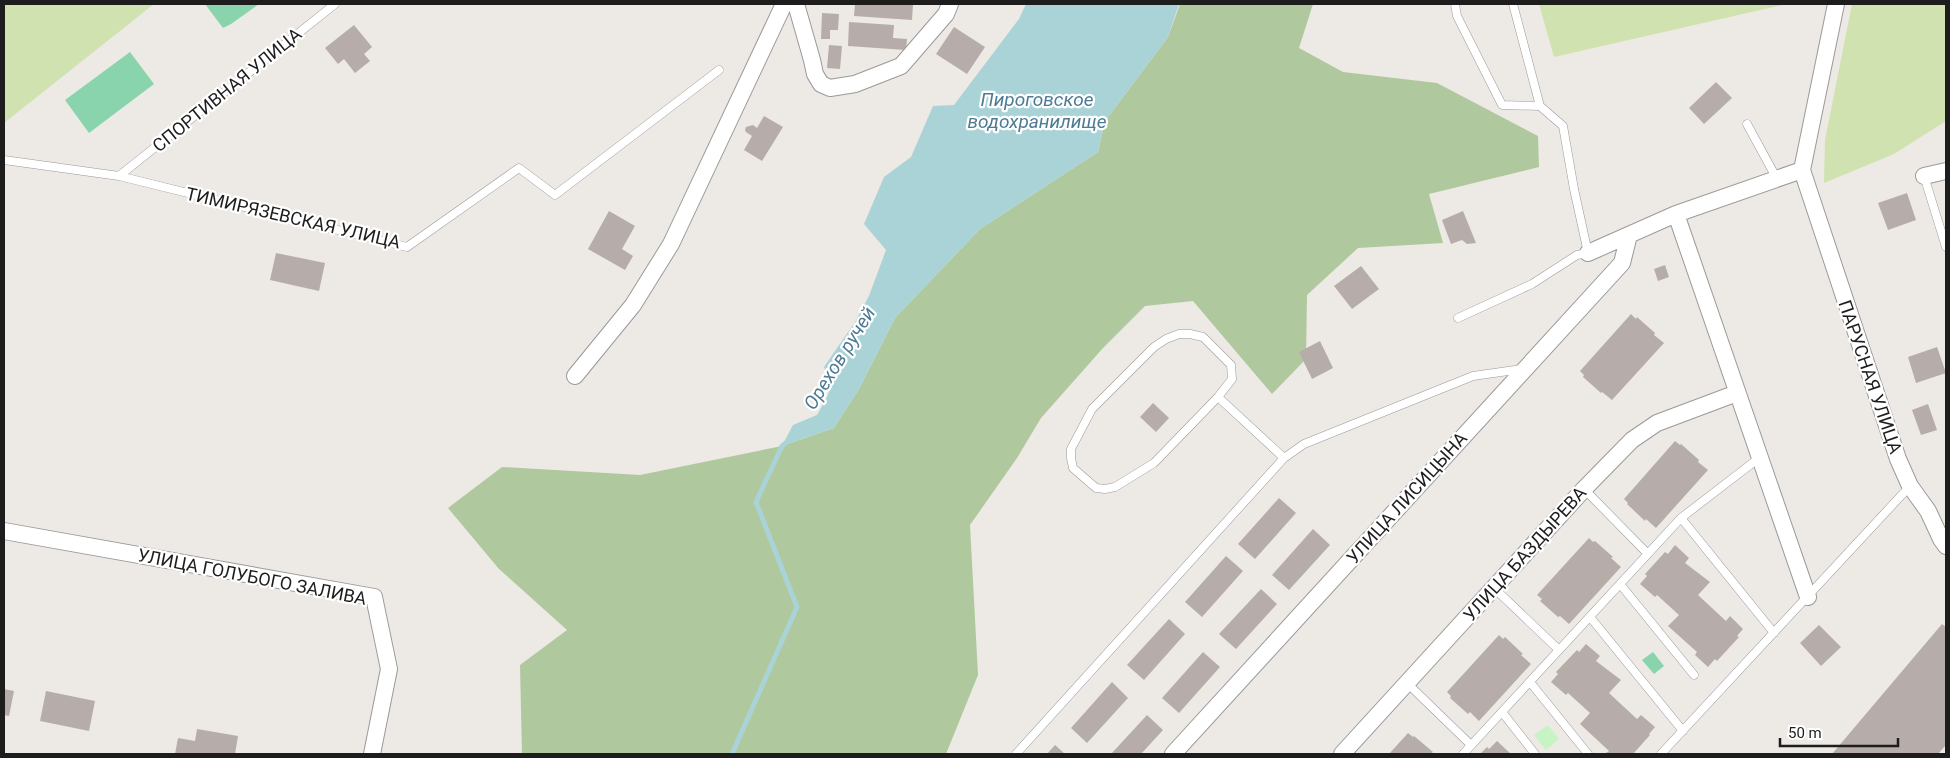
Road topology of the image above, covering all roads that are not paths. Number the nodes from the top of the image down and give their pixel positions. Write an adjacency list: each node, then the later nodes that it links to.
1 (334, 4): 14 (lane, СПОРТИВНАЯ УЛИЦА)
2 (784, 4): 23 (street)
3 (796, 4): 4 (street)
4 (950, 4)
5 (1454, 4): 9 (lane)
6 (1513, 4): 9 (lane)
7 (1836, 4): 12 (street)
8 (719, 70): 14 (lane, ТИМИРЯЗЕВСКАЯ УЛИЦА)
9 (1540, 106): 20 (lane)
10 (1747, 124): 16 (lane)
11 (4, 160): 14 (lane, ТИМИРЯЗЕВСКАЯ УЛИЦА)
12 (1802, 170): 16 (street); 28 (street, ПАРУСНАЯ УЛИЦА)
13 (1946, 171): 15 (street)
14 (118, 176)
15 (1924, 176): 19 (lane)
16 (1777, 179): 17 (street)
17 (1676, 214): 18 (street); 24 (street)
18 (1629, 235): 20 (street); 22 (street, УЛИЦА ЛИСИЦЫНА)
19 (1946, 247)
20 (1588, 253): 21 (lane)
21 (1458, 318)
22 (1525, 369): 26 (lane); 48 (street, УЛИЦА ЛИСИЦЫНА)
23 (575, 376)
24 (1737, 393): 27 (street); 29 (street, УЛИЦА БАЗДЫРЕВА)
25 (1218, 397): 25 (lane); 26 (lane)
26 (1284, 458): 47 (lane)
27 (1759, 458): 30 (lane); 36 (street)
28 (1910, 486): 32 (street, ПАРУСНАЯ УЛИЦА); 36 (lane)
29 (1584, 489): 33 (lane); 35 (street, УЛИЦА БАЗДЫРЕВА)
30 (1681, 518): 33 (lane); 38 (lane)
31 (4, 531): 46 (street, УЛИЦА ГОЛУБОГО ЗАЛИВА)
32 (1946, 546)
33 (1648, 554): 34 (lane)
34 (1620, 584): 37 (lane); 40 (lane)
35 (1494, 588): 39 (lane); 42 (street, УЛИЦА БАЗДЫРЕВА)
36 (1808, 597): 38 (lane)
37 (1590, 617): 39 (lane); 44 (lane)
38 (1774, 633): 44 (lane)
39 (1559, 650): 41 (lane)
40 (1694, 675)
41 (1530, 682): 43 (lane); 52 (lane)
42 (1407, 683): 45 (lane); 49 (street, УЛИЦА БАЗДЫРЕВА)
43 (1502, 712): 45 (lane); 51 (lane)
44 (1683, 731): 53 (lane)
45 (1471, 745): 50 (lane)
46 (372, 754)
47 (1016, 754)
48 (1173, 754)
49 (1342, 754)
50 (1463, 754)
51 (1536, 754)
52 (1588, 754)
53 (1661, 754)

